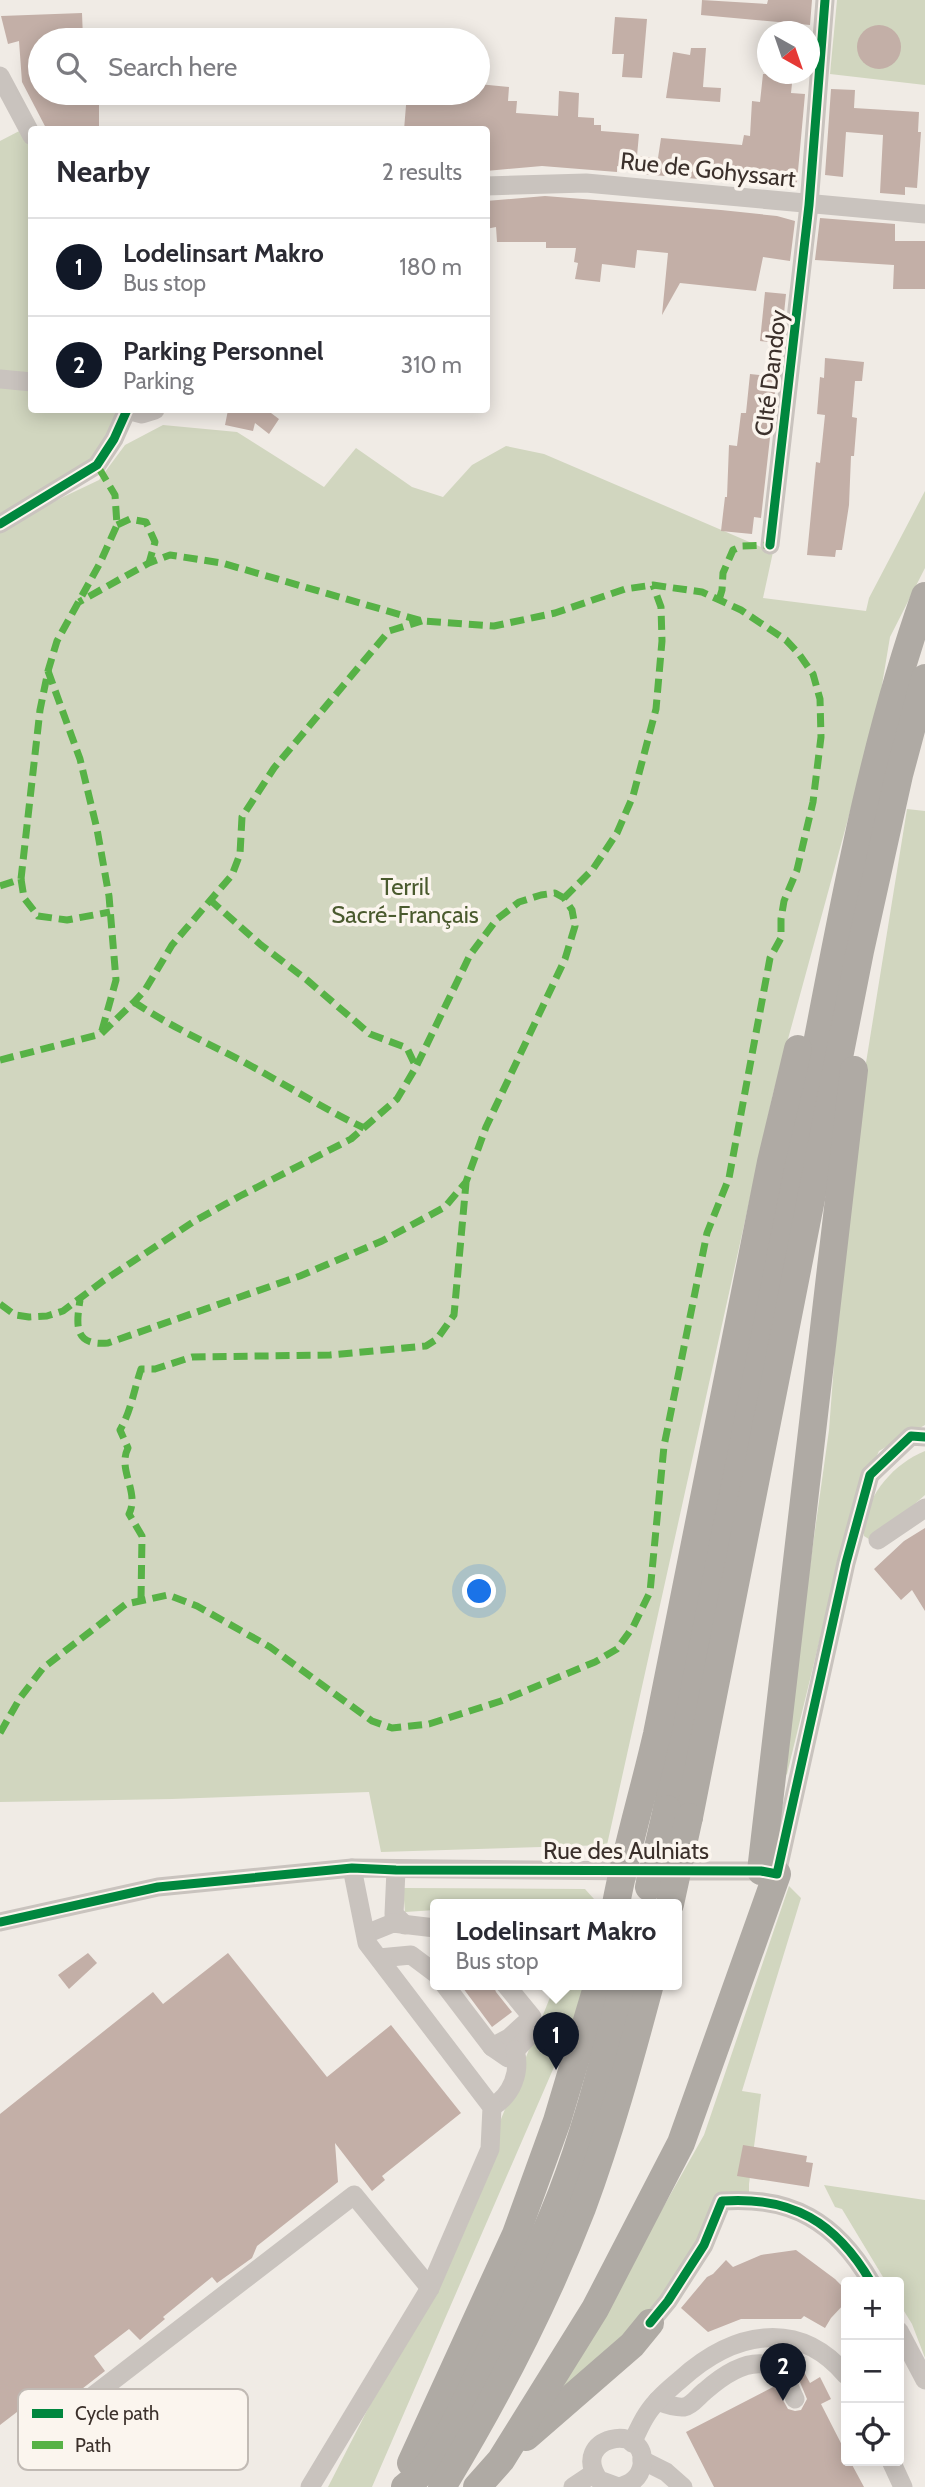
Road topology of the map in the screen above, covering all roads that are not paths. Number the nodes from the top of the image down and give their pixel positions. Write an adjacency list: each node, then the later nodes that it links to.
1 (825, 0): 5 (street, CIté Dandoy)
2 (0, 76): 3 (street)
3 (28, 128)
4 (490, 186): 5 (street, Rue de Gohyssart)
5 (809, 205): 6 (street, Rue de Gohyssart); 11 (street, CIté Dandoy)
6 (925, 214)
7 (0, 379): 8 (street)
8 (28, 382)
9 (126, 413): 10 (street)
10 (0, 524)
11 (771, 545)
12 (925, 596): 14 (highway)
13 (925, 678): 15 (highway)
14 (841, 921): 19 (highway); 22 (highway)
15 (860, 951): 19 (highway); 23 (highway)
16 (925, 1437): 23 (street)
17 (925, 1508): 18 (street)
18 (878, 1540)
19 (678, 1813): 25 (highway, bridge); 26 (highway, bridge)
20 (352, 1868): 21 (street, Rue des Aulniats); 27 (street, Rue des Aulniats); 30 (street)
21 (396, 1870): 22 (street, Rue des Aulniats); 28 (street)
22 (622, 1871): 23 (street, Rue des Aulniats); 24 (highway)
23 (769, 1872): 49 (highway)
24 (617, 1899)
25 (647, 1899)
26 (670, 1899)
27 (0, 1922)
28 (405, 1925): 29 (street); 30 (street)
29 (430, 1928)
30 (366, 1934): 31 (street)
31 (379, 1958): 32 (street); 41 (street)
32 (430, 1969)
33 (449, 1990): 39 (street)
34 (510, 1990): 38 (street)
35 (596, 1990): 57 (highway)
36 (622, 1990): 57 (highway)
37 (648, 1990): 58 (highway)
38 (532, 2017): 39 (street); 40 (street)
39 (492, 2047): 40 (street)
40 (515, 2050): 41 (street)
41 (492, 2107): 43 (street)
42 (868, 2277): 44 (street)
43 (430, 2288): 48 (street); 56 (street)
44 (650, 2323): 49 (highway)
45 (904, 2340): 47 (street)
46 (841, 2370): 51 (street)
47 (925, 2380)
48 (102, 2389)
49 (556, 2397): 59 (highway)
50 (795, 2399): 51 (street)
51 (657, 2401): 52 (street)
52 (637, 2451): 54 (street); 55 (street); 61 (street)
53 (893, 2466): 62 (street)
54 (594, 2473): 55 (street); 60 (street)
55 (629, 2485)
56 (310, 2487)
57 (403, 2487)
58 (442, 2487)
59 (477, 2487)
60 (573, 2487)
61 (683, 2487)
62 (903, 2487)

